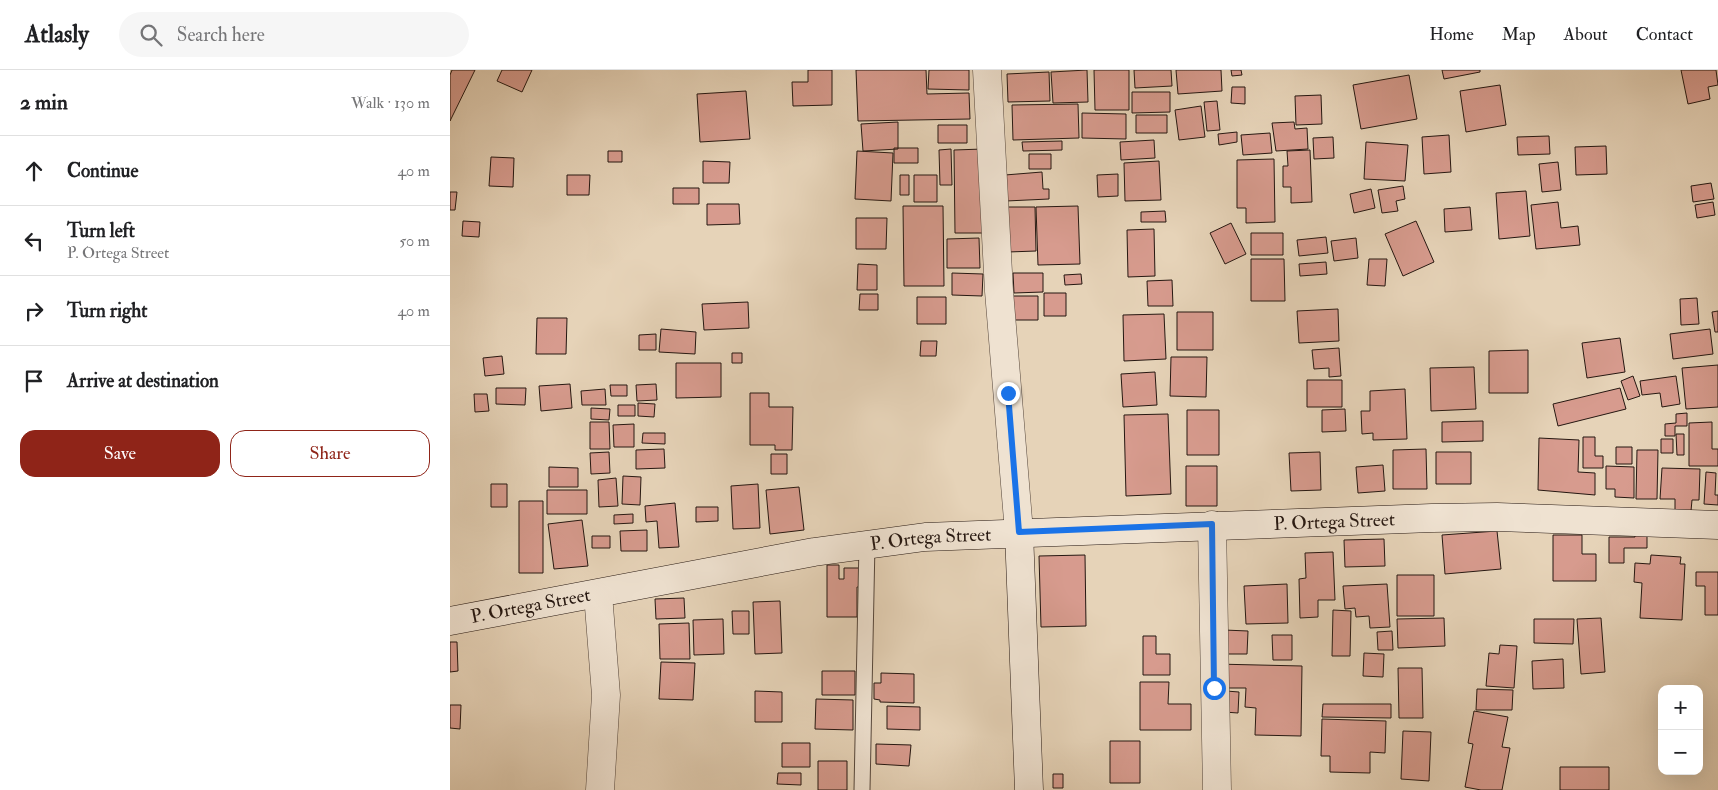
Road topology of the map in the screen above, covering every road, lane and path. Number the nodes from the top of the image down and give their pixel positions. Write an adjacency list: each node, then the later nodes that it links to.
1 (987, 70): 4 (street)
2 (1212, 524): 3 (street, P. Ortega Street); 4 (street, P. Ortega Street); 11 (street)
3 (1718, 525)
4 (1019, 532): 5 (street, P. Ortega Street); 10 (street)
5 (867, 543): 6 (street, P. Ortega Street); 9 (lane)
6 (598, 594): 7 (street, P. Ortega Street); 8 (street)
7 (450, 621)
8 (600, 790)
9 (862, 790)
10 (1029, 790)
11 (1217, 790)

